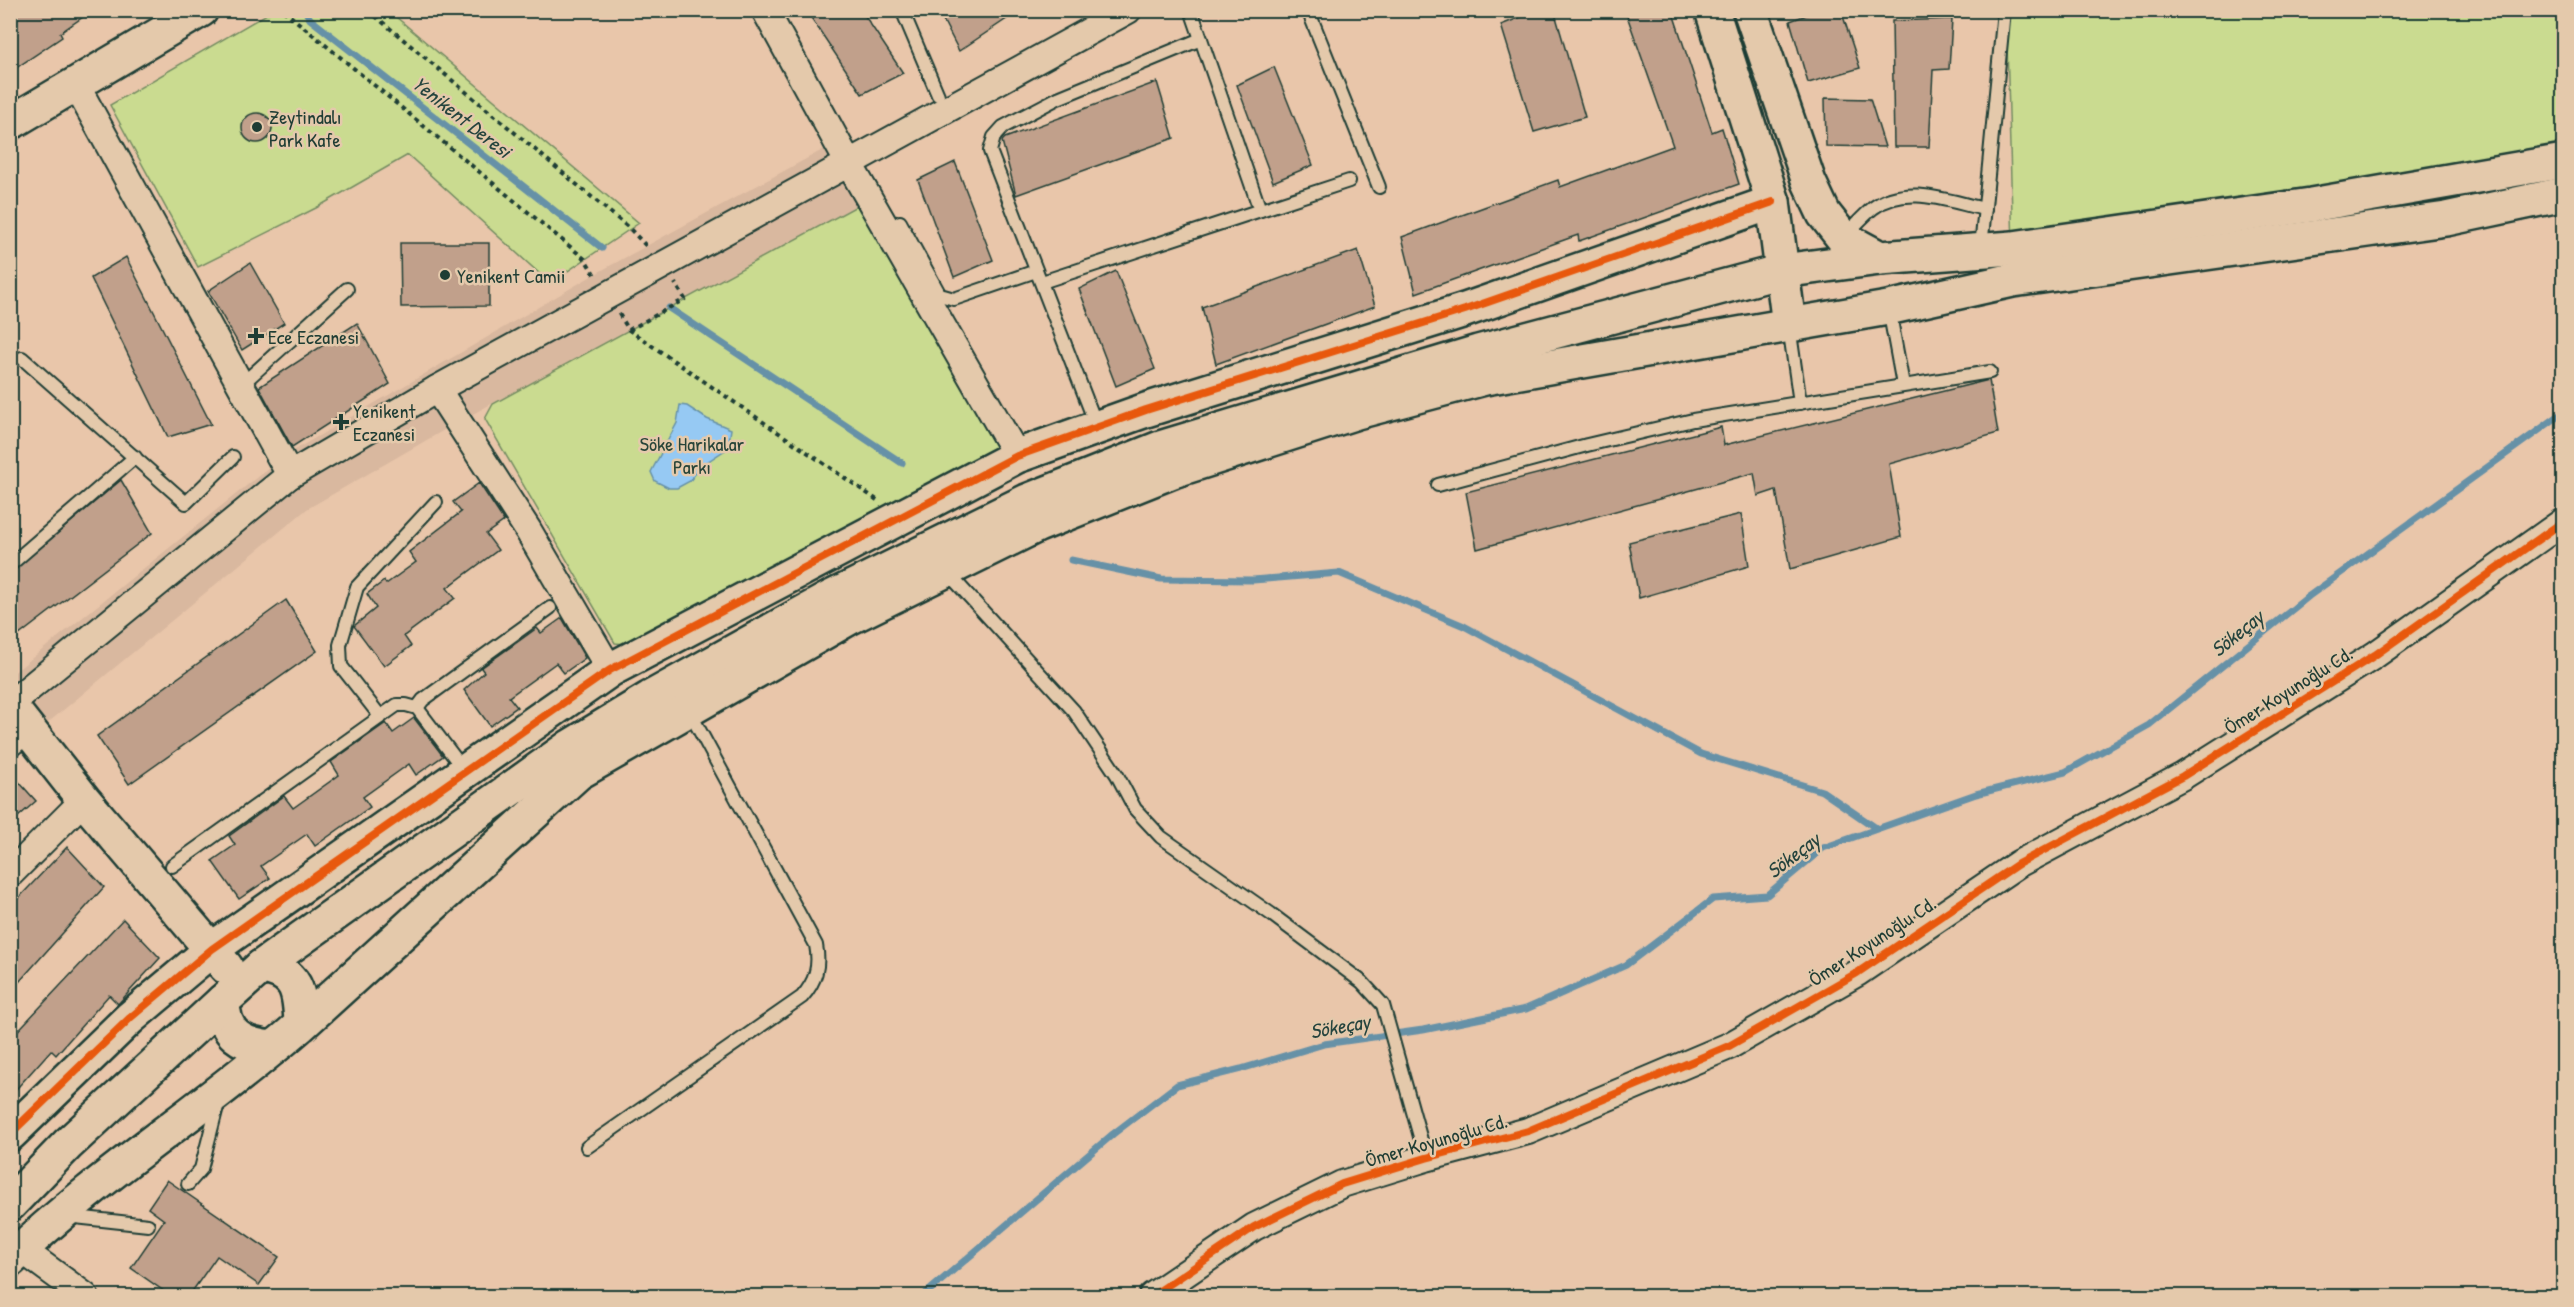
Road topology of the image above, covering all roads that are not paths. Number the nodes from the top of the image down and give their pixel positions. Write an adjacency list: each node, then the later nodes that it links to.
1 (201, 10): 11 (main road)
2 (765, 10): 15 (street)
3 (902, 10): 12 (lane)
4 (1128, 10): 15 (street)
5 (1191, 10): 10 (lane)
6 (1308, 10): 17 (lane)
7 (1712, 10): 19 (main road)
8 (1750, 10): 23 (main road)
9 (2004, 10): 20 (lane)
10 (1201, 39): 21 (lane); 27 (lane)
11 (76, 84): 13 (main road); 33 (street)
12 (938, 95)
13 (10, 123)
14 (2564, 161): 24 (main road)
15 (849, 162): 35 (street); 38 (street)
16 (1348, 181): 21 (lane)
17 (1379, 187)
18 (2564, 194): 29 (main road)
19 (1773, 202): 26 (main road); 37 (main road)
20 (1985, 209): 23 (lane); 24 (lane)
21 (1260, 210): 27 (lane)
22 (900, 222): 27 (lane)
23 (1843, 238): 25 (main road)
24 (1981, 251): 25 (main road)
25 (1880, 258): 26 (main road); 29 (main road)
26 (1782, 271): 30 (main road); 58 (main road)
27 (1039, 277): 37 (lane)
28 (347, 289): 33 (lane)
29 (1888, 308): 30 (main road); 34 (lane)
30 (1789, 325): 36 (lane); 46 (main road)
31 (22, 358): 40 (lane)
32 (1990, 372): 34 (lane)
33 (241, 385): 41 (street)
34 (1904, 385): 36 (lane)
35 (436, 390): 41 (street); 48 (street)
36 (1800, 403): 42 (lane)
37 (1097, 427): 38 (main road)
38 (1017, 456): 48 (main road)
39 (233, 457): 40 (lane)
40 (135, 458): 45 (lane)
41 (290, 474): 52 (street)
42 (1438, 485)
43 (436, 501): 51 (lane)
44 (2564, 521): 64 (street, Ömer Koyunoğlu Cd.)
45 (10, 565)
46 (946, 571): 50 (main road); 64 (lane)
47 (550, 608): 49 (lane)
48 (610, 670): 53 (main road)
49 (417, 708): 51 (lane); 53 (lane)
50 (689, 710): 59 (main road); 63 (lane)
51 (380, 716): 55 (lane)
52 (15, 720): 54 (main road)
53 (465, 771): 57 (main road)
54 (84, 800): 56 (street); 57 (main road)
55 (172, 866)
56 (10, 874)
57 (212, 949): 58 (main road); 62 (main road)
58 (241, 984): 59 (main road); 60 (main road); 66 (main road)
59 (301, 1024): 60 (main road)
60 (273, 1048): 61 (main road)
61 (221, 1091): 65 (lane); 67 (main road)
62 (10, 1134)
63 (587, 1148)
64 (1426, 1158): 71 (street, Ömer Koyunoğlu Cd.)
65 (188, 1184)
66 (10, 1204)
67 (59, 1215): 68 (lane); 69 (main road)
68 (148, 1225)
69 (16, 1255): 70 (street)
70 (85, 1296)
71 (1152, 1296)

